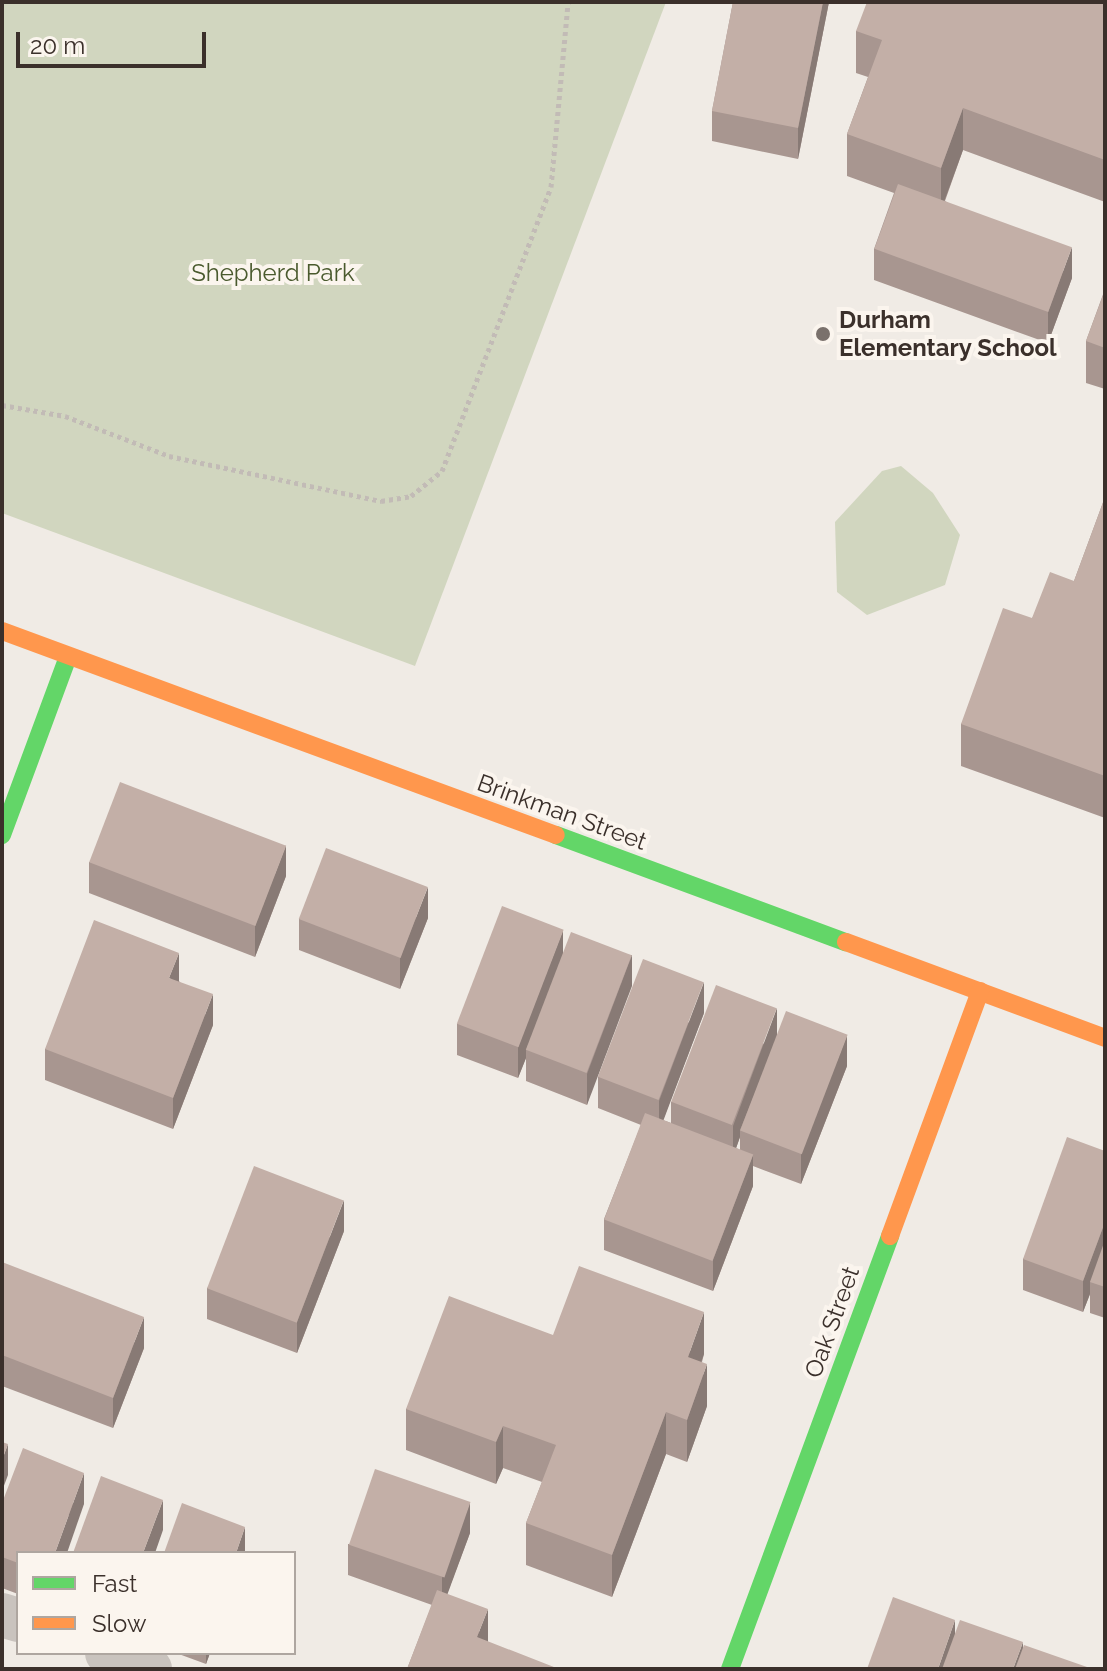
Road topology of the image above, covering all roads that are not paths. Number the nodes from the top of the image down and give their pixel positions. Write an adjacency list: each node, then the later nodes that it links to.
1 (2, 631): 2 (street, Brinkman Street)
2 (68, 657): 3 (street); 4 (street, Brinkman Street)
3 (2, 835)
4 (980, 991): 5 (street, Brinkman Street); 8 (street, Oak Street)
5 (1105, 1038)
6 (112, 1655): 7 (street)
7 (150, 1669)
8 (730, 1669)

